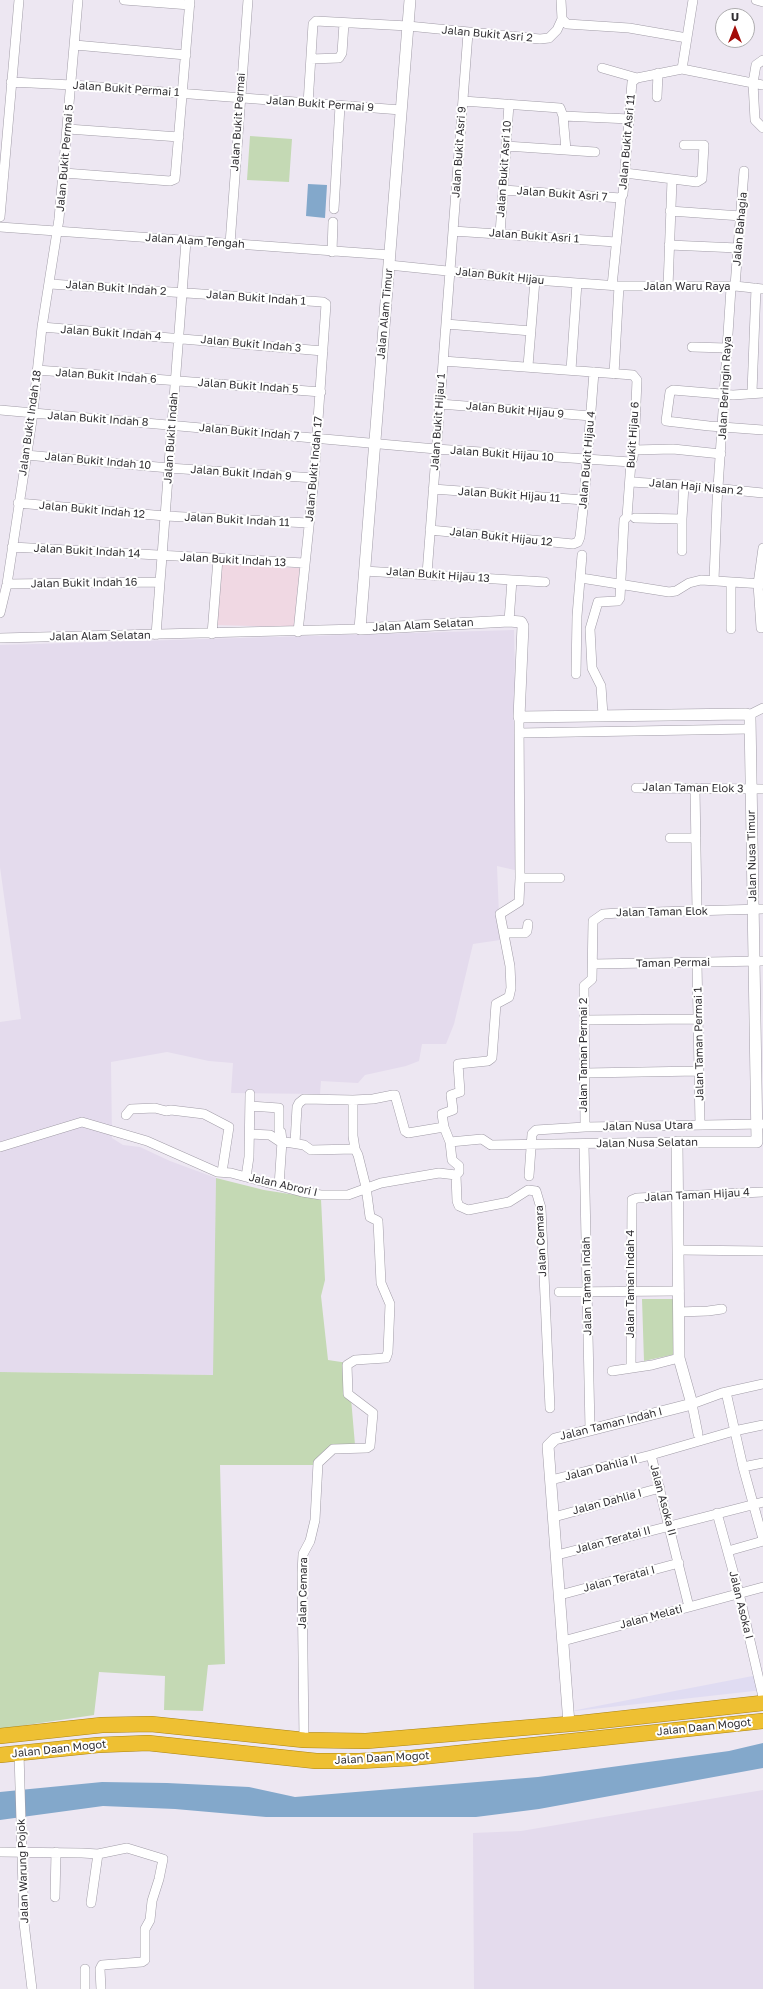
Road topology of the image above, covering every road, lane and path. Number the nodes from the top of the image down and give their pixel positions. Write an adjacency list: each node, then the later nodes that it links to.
1 (19, 0): 24 (street)
2 (78, 0): 16 (street, Jalan Bukit Permai 5)
3 (124, 0): 10 (street)
4 (248, 0): 30 (street, Jalan Bukit Permai)
5 (410, 0): 13 (street, Jalan Alam Timur)
6 (561, 0): 11 (street)
7 (694, 0): 15 (street)
8 (756, 0): 9 (street)
9 (763, 2)
10 (190, 3): 17 (street)
11 (562, 19): 14 (street, Jalan Bukit Asri 2); 15 (street)
12 (344, 23): 13 (street, Jalan Bukit Asri 2); 18 (street); 18 (street, Jalan Bukit Asri 2)
13 (408, 26): 14 (street, Jalan Bukit Asri 2); 35 (street, Jalan Alam Timur)
14 (468, 33): 31 (street, Jalan Bukit Asri 9)
15 (687, 38): 21 (street)
16 (75, 45): 17 (street); 26 (street, Jalan Bukit Permai 5)
17 (186, 55): 28 (street)
18 (311, 58): 32 (street)
19 (763, 60): 25 (street)
20 (602, 68): 23 (street)
21 (682, 69): 22 (street); 25 (street)
22 (658, 74): 23 (street); 29 (street)
23 (637, 78): 37 (street, Jalan Bukit Asri 11)
24 (11, 82): 26 (street, Jalan Bukit Permai 1); 45 (street)
25 (753, 83): 27 (street); 38 (street)
26 (72, 85): 28 (street, Jalan Bukit Permai 1); 39 (street, Jalan Bukit Permai 5)
27 (763, 85)
28 (182, 93): 30 (street, Jalan Bukit Permai 1); 40 (street)
29 (657, 98)
30 (240, 99): 32 (street, Jalan Bukit Permai 9); 63 (street, Jalan Bukit Permai)
31 (463, 101): 33 (street); 58 (street, Jalan Bukit Asri 9)
32 (308, 104): 34 (street, Jalan Bukit Permai 9)
33 (509, 104): 36 (street); 42 (street, Jalan Bukit Asri 10)
34 (340, 106): 35 (street, Jalan Bukit Permai 9); 52 (street)
35 (401, 110): 67 (street, Jalan Alam Timur)
36 (563, 116): 37 (street); 43 (street)
37 (630, 119): 48 (street, Jalan Bukit Asri 11)
38 (763, 128)
39 (68, 129): 40 (street); 47 (street, Jalan Bukit Permai 5)
40 (179, 137): 47 (street)
41 (684, 145): 49 (street)
42 (506, 146): 43 (street); 50 (street, Jalan Bukit Asri 10)
43 (566, 150): 44 (street)
44 (595, 152)
45 (2, 170): 55 (street)
46 (744, 171): 54 (street, Jalan Bahagia)
47 (64, 173): 59 (street, Jalan Bukit Permai 5)
48 (625, 173): 49 (street); 51 (street, Jalan Bukit Asri 11)
49 (672, 180): 53 (street)
50 (503, 190): 51 (street, Jalan Bukit Asri 7); 60 (street, Jalan Bukit Asri 10)
51 (621, 198): 62 (street, Jalan Bukit Asri 11)
52 (334, 209)
53 (670, 210): 54 (street); 64 (street)
54 (741, 216): 65 (street, Jalan Bahagia)
55 (0, 217)
56 (334, 222): 66 (street)
57 (0, 227): 59 (street, Jalan Alam Tengah)
58 (453, 231): 60 (street, Jalan Bukit Asri 1); 68 (street, Jalan Bukit Asri 9)
59 (58, 232): 61 (street, Jalan Alam Tengah); 71 (street, Jalan Bukit Indah 18)
60 (500, 234): 62 (street, Jalan Bukit Asri 1)
61 (186, 241): 63 (street, Jalan Alam Tengah); 76 (street, Jalan Bukit Indah)
62 (616, 242): 72 (street, Jalan Bukit Asri 11)
63 (230, 244): 66 (street, Jalan Alam Tengah)
64 (669, 245): 65 (street); 73 (street)
65 (738, 248): 74 (street, Jalan Bahagia)
66 (332, 252): 67 (street, Jalan Alam Tengah)
67 (389, 260): 68 (street, Jalan Bukit Hijau); 105 (street, Jalan Alam Timur)
68 (450, 271): 69 (street, Jalan Bukit Hijau); 78 (street, Jalan Bukit Hijau 1)
69 (535, 280): 70 (street, Jalan Bukit Hijau); 80 (street)
70 (577, 283): 72 (street, Jalan Bukit Hijau); 89 (street)
71 (50, 284): 76 (street, Jalan Bukit Indah 2); 79 (street, Jalan Bukit Indah 18)
72 (615, 286): 73 (street, Jalan Waru Raya); 91 (street, Jalan Bukit Asri 11)
73 (668, 287): 74 (street, Jalan Waru Raya)
74 (733, 287): 75 (street, Jalan Waru Raya); 83 (street, Jalan Beringin Raya)
75 (760, 288): 86 (street)
76 (182, 292): 77 (street, Jalan Bukit Indah 1); 81 (street, Jalan Bukit Indah)
77 (327, 307): 84 (street, Jalan Bukit Indah 17)
78 (446, 324): 80 (street); 85 (street, Jalan Bukit Hijau 1)
79 (42, 327): 81 (street, Jalan Bukit Indah 4); 88 (street, Jalan Bukit Indah 18)
80 (531, 331): 87 (street)
81 (179, 338): 84 (street, Jalan Bukit Indah 3); 92 (street, Jalan Bukit Indah)
82 (692, 347): 83 (street)
83 (726, 348): 96 (street, Jalan Beringin Raya)
84 (324, 350): 93 (street, Jalan Bukit Indah 17)
85 (443, 361): 87 (street, Bukit Hijau 6); 97 (street, Jalan Bukit Hijau 1)
86 (758, 365): 94 (street)
87 (528, 366): 89 (street, Bukit Hijau 6)
88 (37, 370): 92 (street, Jalan Bukit Indah 6); 99 (street, Jalan Bukit Indah 18)
89 (572, 370): 90 (street, Bukit Hijau 6)
90 (594, 372): 91 (street, Bukit Hijau 6); 100 (street, Jalan Bukit Hijau 4)
91 (614, 374): 107 (street, Bukit Hijau 6)
92 (176, 381): 93 (street, Jalan Bukit Indah 5); 101 (street, Jalan Bukit Indah)
93 (320, 392): 104 (street, Jalan Bukit Indah 17)
94 (752, 392): 95 (street); 96 (street)
95 (763, 393)
96 (724, 394): 102 (street, Jalan Beringin Raya); 102 (street)
97 (440, 404): 100 (street, Jalan Bukit Hijau 9); 106 (street, Jalan Bukit Hijau 1)
98 (0, 410): 99 (street, Jalan Bukit Indah 8)
99 (32, 414): 101 (street, Jalan Bukit Indah 8); 109 (street, Jalan Bukit Indah 18)
100 (591, 416): 110 (street, Jalan Bukit Hijau 4)
101 (172, 425): 104 (street, Jalan Bukit Indah 7); 112 (street, Jalan Bukit Indah)
102 (722, 427): 103 (street); 108 (street, Jalan Beringin Raya)
103 (763, 430)
104 (317, 438): 105 (street, Jalan Bukit Indah 7); 113 (street, Jalan Bukit Indah 17)
105 (374, 443): 106 (street, Jalan Bukit Hijau 10); 134 (street, Jalan Alam Timur)
106 (436, 449): 110 (street, Jalan Bukit Hijau 10); 116 (street, Jalan Bukit Hijau 1)
107 (634, 450): 108 (street); 111 (street, Bukit Hijau 6)
108 (721, 454): 117 (street, Jalan Beringin Raya)
109 (26, 455): 112 (street, Jalan Bukit Indah 10); 120 (street, Jalan Bukit Indah 18)
110 (588, 461): 111 (street, Jalan Bukit Hijau 10); 119 (street, Jalan Bukit Hijau 4)
111 (630, 462): 114 (street, Bukit Hijau 6)
112 (169, 468): 113 (street, Jalan Bukit Indah 9); 121 (street, Jalan Bukit Indah)
113 (314, 478): 124 (street, Jalan Bukit Indah 17)
114 (630, 482): 115 (street, Jalan Haji Nisan 2); 122 (street, Bukit Hijau 6)
115 (684, 485): 117 (street, Jalan Haji Nisan 2); 123 (street)
116 (433, 489): 119 (street, Jalan Bukit Hijau 11); 125 (street, Jalan Bukit Hijau 1)
117 (719, 489): 118 (street, Jalan Haji Nisan 2); 138 (street, Jalan Beringin Raya)
118 (763, 493)
119 (584, 500): 126 (street, Jalan Bukit Hijau 4)
120 (18, 503): 121 (street, Jalan Bukit Indah 12); 127 (street, Jalan Bukit Indah 18)
121 (165, 516): 124 (street, Jalan Bukit Indah 11); 131 (street, Jalan Bukit Indah)
122 (631, 517): 123 (street); 141 (street, Bukit Hijau 6)
123 (682, 519): 129 (street)
124 (309, 523): 133 (street, Jalan Bukit Indah 17)
125 (430, 530): 126 (street, Jalan Bukit Hijau 12); 135 (street, Jalan Bukit Hijau 1)
126 (573, 544)
127 (12, 547): 131 (street, Jalan Bukit Indah 14); 143 (street, Jalan Bukit Indah 18)
128 (763, 548): 144 (street)
129 (682, 551)
130 (582, 555): 136 (street)
131 (162, 556): 132 (street, Jalan Bukit Indah 13); 139 (street, Jalan Bukit Indah)
132 (218, 559): 133 (street, Jalan Bukit Indah 13); 151 (street)
133 (304, 563): 150 (street, Jalan Bukit Indah 17)
134 (364, 571): 135 (street, Jalan Bukit Hijau 13); 148 (street, Jalan Alam Timur)
135 (426, 574): 137 (street, Jalan Bukit Hijau 13)
136 (581, 578): 141 (street); 154 (street)
137 (512, 580): 140 (street, Jalan Bukit Hijau 13); 146 (street)
138 (714, 580): 141 (street); 142 (street)
139 (160, 582): 143 (street, Jalan Bukit Indah 16); 152 (street, Jalan Bukit Indah)
140 (545, 582)
141 (620, 583): 156 (street, Bukit Hijau 6)
142 (731, 583): 144 (street); 149 (street)
143 (7, 584): 145 (street, Jalan Bukit Indah 18)
144 (761, 584): 147 (street)
145 (0, 613)
146 (509, 620): 148 (street, Jalan Alam Selatan); 159 (street)
147 (761, 628)
148 (360, 629): 150 (street, Jalan Alam Selatan)
149 (731, 629)
150 (298, 632): 151 (street, Jalan Alam Selatan)
151 (212, 634): 152 (street, Jalan Alam Selatan)
152 (156, 635): 153 (street, Jalan Alam Selatan)
153 (0, 638)
154 (576, 674)
155 (763, 708): 158 (street)
156 (603, 715): 157 (street); 159 (street)
157 (672, 715): 158 (street); 160 (street)
158 (749, 715): 161 (street, Jalan Nusa Timur)
159 (520, 718): 162 (street)
160 (673, 729): 161 (street); 162 (street)
161 (750, 729): 165 (street, Jalan Nusa Timur)
162 (520, 733): 169 (street)
163 (636, 788): 164 (street, Jalan Taman Elok 3)
164 (695, 788): 165 (street, Jalan Taman Elok 3); 168 (street)
165 (751, 789): 166 (street, Jalan Taman Elok 3); 171 (street, Jalan Nusa Timur)
166 (763, 789)
167 (670, 838): 168 (street)
168 (696, 838): 172 (street)
169 (520, 878): 170 (street); 174 (street)
170 (560, 878)
171 (758, 910): 172 (street, Jalan Taman Elok); 175 (street, Jalan Nusa Timur)
172 (697, 911): 177 (street, Jalan Taman Elok)
173 (528, 924): 174 (street)
174 (504, 933): 188 (street)
175 (758, 961): 176 (street, Taman Permai); 186 (street, Jalan Nusa Timur)
176 (697, 963): 177 (street, Taman Permai); 178 (street, Jalan Taman Permai 1)
177 (593, 964): 179 (street, Jalan Taman Permai 2)
178 (698, 1019): 179 (street); 180 (street, Jalan Taman Permai 1)
179 (584, 1020): 181 (street, Jalan Taman Permai 2)
180 (699, 1071): 181 (street); 187 (street, Jalan Taman Permai 1)
181 (585, 1073): 189 (street, Jalan Taman Permai 2)
182 (250, 1094): 184 (street)
183 (353, 1100): 188 (street); 195 (street); 199 (street)
184 (250, 1106): 190 (street); 191 (street)
185 (126, 1115): 200 (street)
186 (760, 1124): 187 (street, Jalan Nusa Utara); 192 (street, Jalan Nusa Timur)
187 (700, 1125): 189 (street, Jalan Nusa Utara)
188 (444, 1128): 193 (street)
189 (585, 1128): 197 (street, Jalan Nusa Utara)
190 (250, 1134): 191 (street); 203 (street)
191 (282, 1141): 195 (street); 204 (street)
192 (760, 1141): 194 (street, Jalan Nusa Selatan)
193 (450, 1142): 197 (street, Jalan Nusa Selatan); 201 (street)
194 (677, 1142): 196 (street, Jalan Nusa Selatan); 207 (street)
195 (295, 1143): 199 (street)
196 (584, 1144): 197 (street, Jalan Nusa Selatan); 214 (street, Jalan Taman Indah)
197 (531, 1145): 202 (street)
198 (0, 1147): 200 (street, Jalan Abrori I)
199 (355, 1149): 205 (street)
200 (222, 1172): 203 (street, Jalan Abrori I)
201 (456, 1176): 205 (street); 223 (street, Jalan Cemara)
202 (529, 1176)
203 (246, 1177): 204 (street, Jalan Abrori I)
204 (279, 1186): 205 (street, Jalan Abrori I)
205 (366, 1187): 254 (street, Jalan Cemara)
206 (763, 1192): 207 (street, Jalan Taman Hijau 4)
207 (678, 1197): 208 (street, Jalan Taman Hijau 4); 209 (street)
208 (632, 1200): 211 (street, Jalan Taman Indah 4)
209 (679, 1250): 210 (street); 212 (street)
210 (763, 1251)
211 (632, 1291): 212 (street); 214 (street); 218 (street, Jalan Taman Indah 4)
212 (679, 1291): 216 (street)
213 (559, 1292): 214 (street)
214 (587, 1292): 225 (street, Jalan Taman Indah)
215 (722, 1309): 216 (street)
216 (679, 1312): 217 (street)
217 (679, 1358): 218 (street); 222 (street)
218 (631, 1368): 219 (street)
219 (612, 1371)
220 (763, 1384): 221 (street)
221 (726, 1392): 222 (street); 226 (street)
222 (692, 1404): 225 (street, Jalan Taman Indah I); 227 (street)
223 (550, 1408)
224 (763, 1425): 226 (street, Jalan Asoka II)
225 (590, 1429): 231 (street, Jalan Taman Indah I)
226 (734, 1431): 228 (street, Jalan Asoka II); 230 (street)
227 (698, 1434)
228 (651, 1455): 231 (street, Jalan Dahlia II); 232 (street, Jalan Asoka II)
229 (763, 1463): 230 (street)
230 (743, 1467): 234 (street)
231 (551, 1480): 236 (street, Jalan Taman Indah I)
232 (660, 1488): 236 (street, Jalan Dahlia I); 237 (street, Jalan Asoka II)
233 (763, 1502): 234 (street)
234 (753, 1504): 235 (street); 238 (street)
235 (717, 1512): 237 (street); 239 (street, Jalan Asoka I)
236 (554, 1517): 240 (street, Jalan Taman Indah I)
237 (670, 1524): 240 (street, Jalan Teratai II); 241 (street, Jalan Asoka II)
238 (763, 1540): 239 (street)
239 (728, 1551): 243 (street, Jalan Asoka I)
240 (557, 1555): 244 (street, Jalan Taman Indah I)
241 (679, 1563): 244 (street, Jalan Teratai I); 245 (street, Jalan Asoka II)
242 (763, 1587): 243 (street, Jalan Melati)
243 (739, 1593): 245 (street, Jalan Melati); 247 (street, Jalan Asoka I)
244 (560, 1595): 246 (street, Jalan Taman Indah I)
245 (689, 1607): 246 (street, Jalan Melati)
246 (563, 1641): 250 (street, Jalan Taman Indah I)
247 (763, 1697)
248 (763, 1703): 250 (highway, Jalan Daan Mogot)
249 (763, 1721): 257 (highway, Jalan Daan Mogot)
250 (569, 1724): 254 (highway, Jalan Daan Mogot)
251 (224, 1730): 252 (highway, Jalan Daan Mogot); 253 (highway, Jalan Daan Mogot); 255 (highway)
252 (257, 1734): 254 (highway, Jalan Daan Mogot); 257 (highway)
253 (0, 1736)
254 (304, 1740)
255 (220, 1750): 256 (highway, Jalan Daan Mogot); 257 (highway, Jalan Daan Mogot)
256 (19, 1753): 258 (highway, Jalan Daan Mogot); 261 (street, Jalan Warung Pojok)
257 (254, 1754)
258 (0, 1756)
259 (0, 1852): 261 (street)
260 (56, 1852): 261 (street); 262 (street); 263 (street)
261 (23, 1853): 266 (street, Jalan Warung Pojok)
262 (98, 1854): 264 (street); 268 (street)
263 (55, 1897)
264 (91, 1903)
265 (85, 1969): 267 (street)
266 (32, 1989)
267 (85, 1989)
268 (101, 1989)

